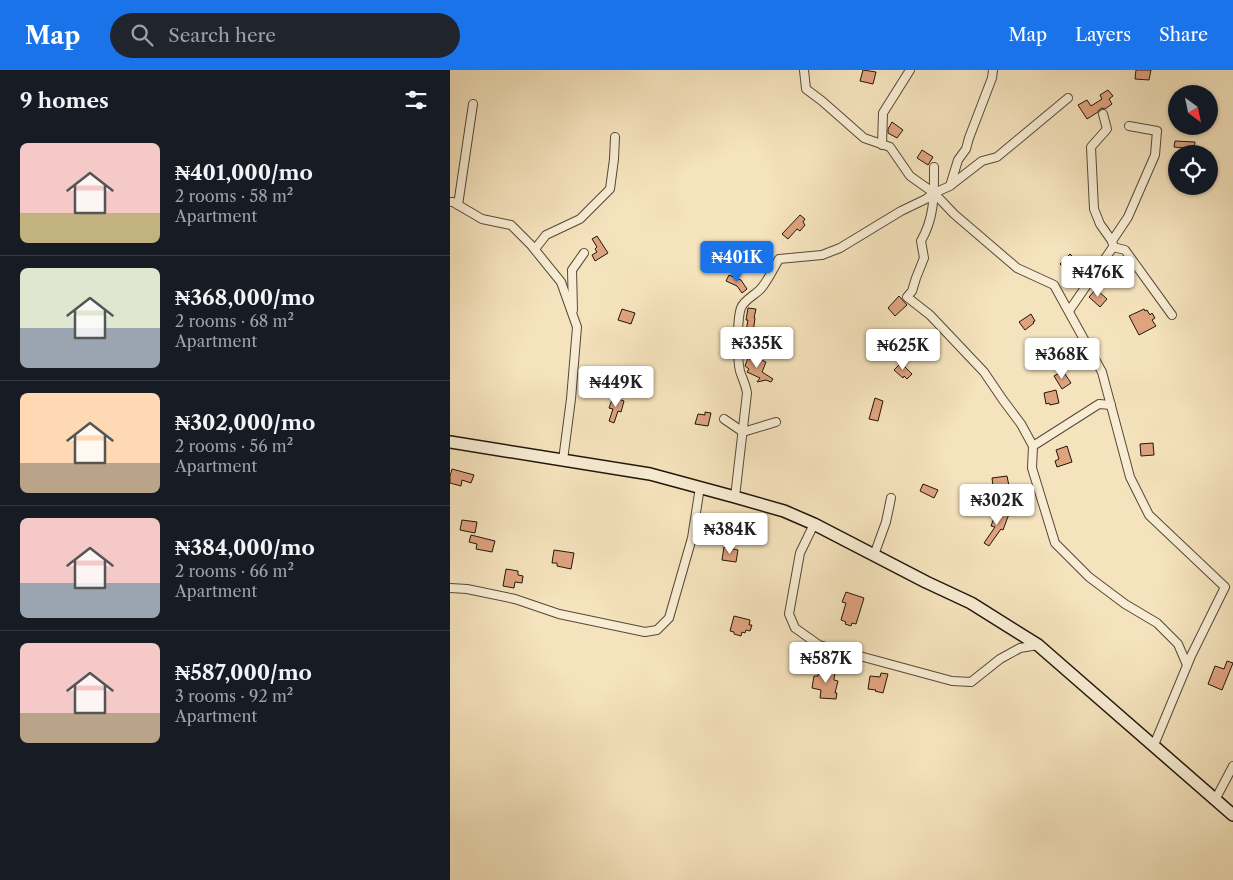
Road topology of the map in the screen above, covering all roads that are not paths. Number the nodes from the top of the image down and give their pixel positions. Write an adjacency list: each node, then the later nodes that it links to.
1 (804, 70): 9 (street)
2 (910, 70): 9 (street)
3 (993, 70): 11 (street)
4 (1068, 98): 11 (street)
5 (473, 104): 13 (street)
6 (1103, 114): 14 (street)
7 (1129, 126): 14 (street)
8 (615, 137): 15 (street)
9 (882, 145): 12 (street)
10 (934, 167): 12 (street)
11 (950, 186): 12 (street)
12 (934, 193): 17 (street); 23 (street); 25 (street)
13 (454, 204): 15 (street)
14 (1112, 244): 17 (street); 18 (street)
15 (534, 249): 19 (street)
16 (584, 253): 19 (street)
17 (1069, 311): 20 (street)
18 (1172, 315)
19 (573, 316): 26 (street)
20 (1111, 405): 25 (street); 34 (street)
21 (724, 419): 23 (street)
22 (776, 422): 23 (street)
23 (743, 432): 28 (street)
24 (450, 442): 26 (street)
25 (1033, 446): 34 (street)
26 (562, 460): 27 (street)
27 (700, 487): 28 (street); 32 (street)
28 (735, 496): 30 (street)
29 (891, 498): 31 (street)
30 (814, 524): 31 (street); 33 (street)
31 (874, 556): 33 (street)
32 (450, 588)
33 (1038, 645): 35 (street)
34 (1187, 664): 35 (street)
35 (1154, 745): 37 (street)
36 (1233, 766): 37 (street)
37 (1215, 800): 38 (street)
38 (1233, 815)

